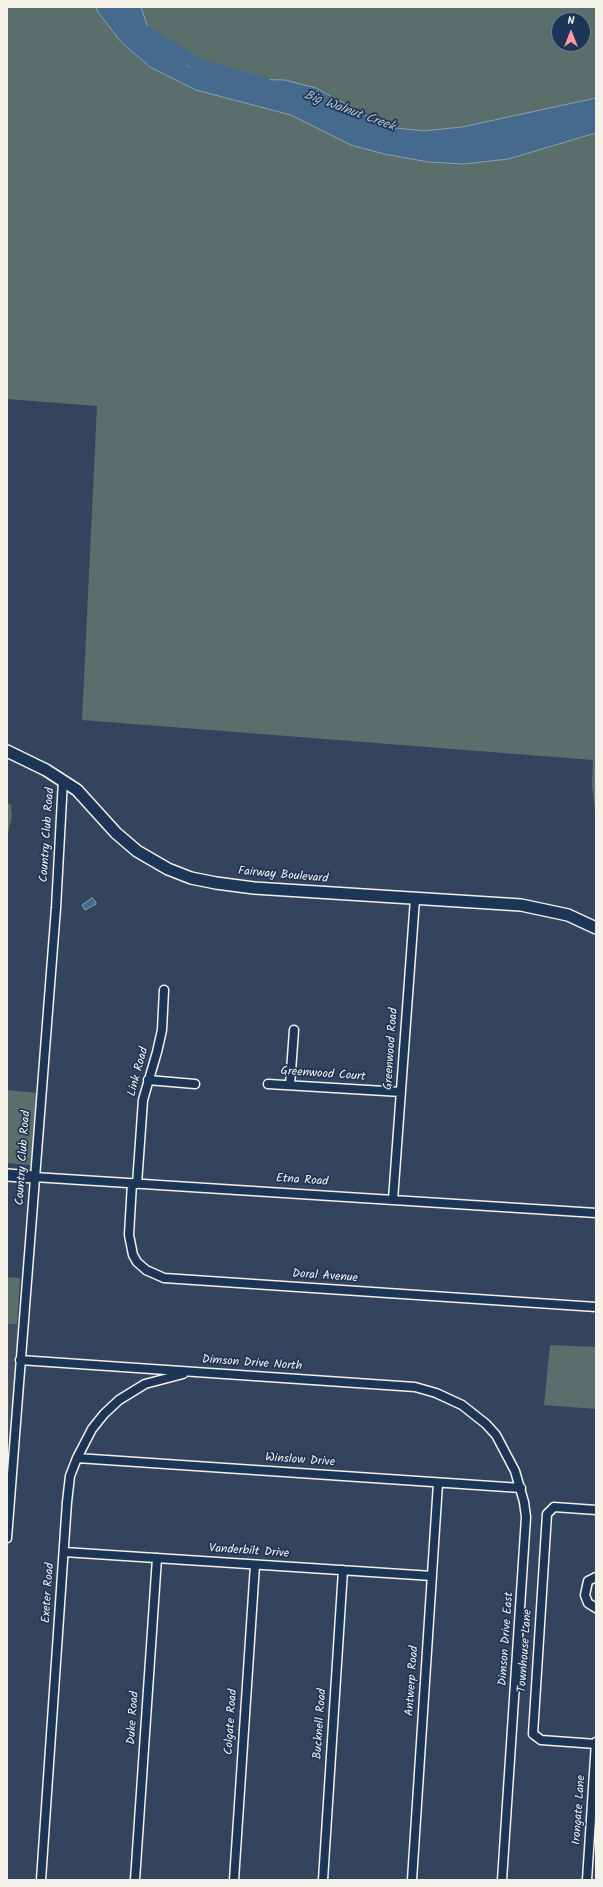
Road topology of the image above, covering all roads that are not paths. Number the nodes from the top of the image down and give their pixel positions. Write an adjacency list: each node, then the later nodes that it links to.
1 (7, 751): 2 (street, Fairway Boulevard)
2 (63, 780): 3 (street, Fairway Boulevard); 13 (street, Country Club Road)
3 (415, 899): 4 (street, Fairway Boulevard); 11 (street, Greenwood Road)
4 (596, 928)
5 (164, 990): 7 (street, Link Road)
6 (294, 1030): 10 (street)
7 (148, 1080): 8 (street); 14 (street, Link Road)
8 (195, 1084)
9 (268, 1084): 10 (street, Greenwood Court)
10 (290, 1085): 11 (street, Greenwood Court)
11 (401, 1092): 15 (street, Greenwood Road)
12 (7, 1175): 13 (street, Etna Road)
13 (34, 1177): 14 (street, Etna Road); 18 (street, Country Club Road)
14 (135, 1184): 15 (street, Etna Road); 17 (street, Doral Avenue)
15 (393, 1200): 16 (street, Etna Road)
16 (596, 1213)
17 (596, 1307)
18 (20, 1360): 19 (street, Dimson Drive North); 25 (street, Country Club Road)
19 (190, 1372): 20 (street, Dimson Drive North); 21 (street, Exeter Road)
20 (475, 1415): 23 (street, Dimson Drive East)
21 (77, 1458): 22 (street, Winslow Drive); 26 (street, Exeter Road)
22 (438, 1483): 23 (street, Winslow Drive); 30 (street, Antwerp Road)
23 (521, 1488): 40 (street, Dimson Drive East)
24 (596, 1510): 33 (street, Townhouse Lane)
25 (7, 1538)
26 (64, 1552): 27 (street, Vanderbilt Drive); 35 (street, Exeter Road)
27 (157, 1558): 28 (street, Vanderbilt Drive); 36 (street, Duke Road)
28 (255, 1565): 29 (street, Vanderbilt Drive); 37 (street, Colgate Road)
29 (344, 1570): 30 (street, Vanderbilt Drive); 38 (street, Bucknell Road)
30 (432, 1576): 39 (street, Antwerp Road)
31 (596, 1577): 32 (street)
32 (596, 1608)
33 (596, 1743): 34 (street, Irongate Lane)
34 (595, 1780): 41 (street, Irongate Lane)
35 (42, 1880)
36 (135, 1880)
37 (234, 1880)
38 (323, 1880)
39 (412, 1880)
40 (502, 1880)
41 (587, 1880)

